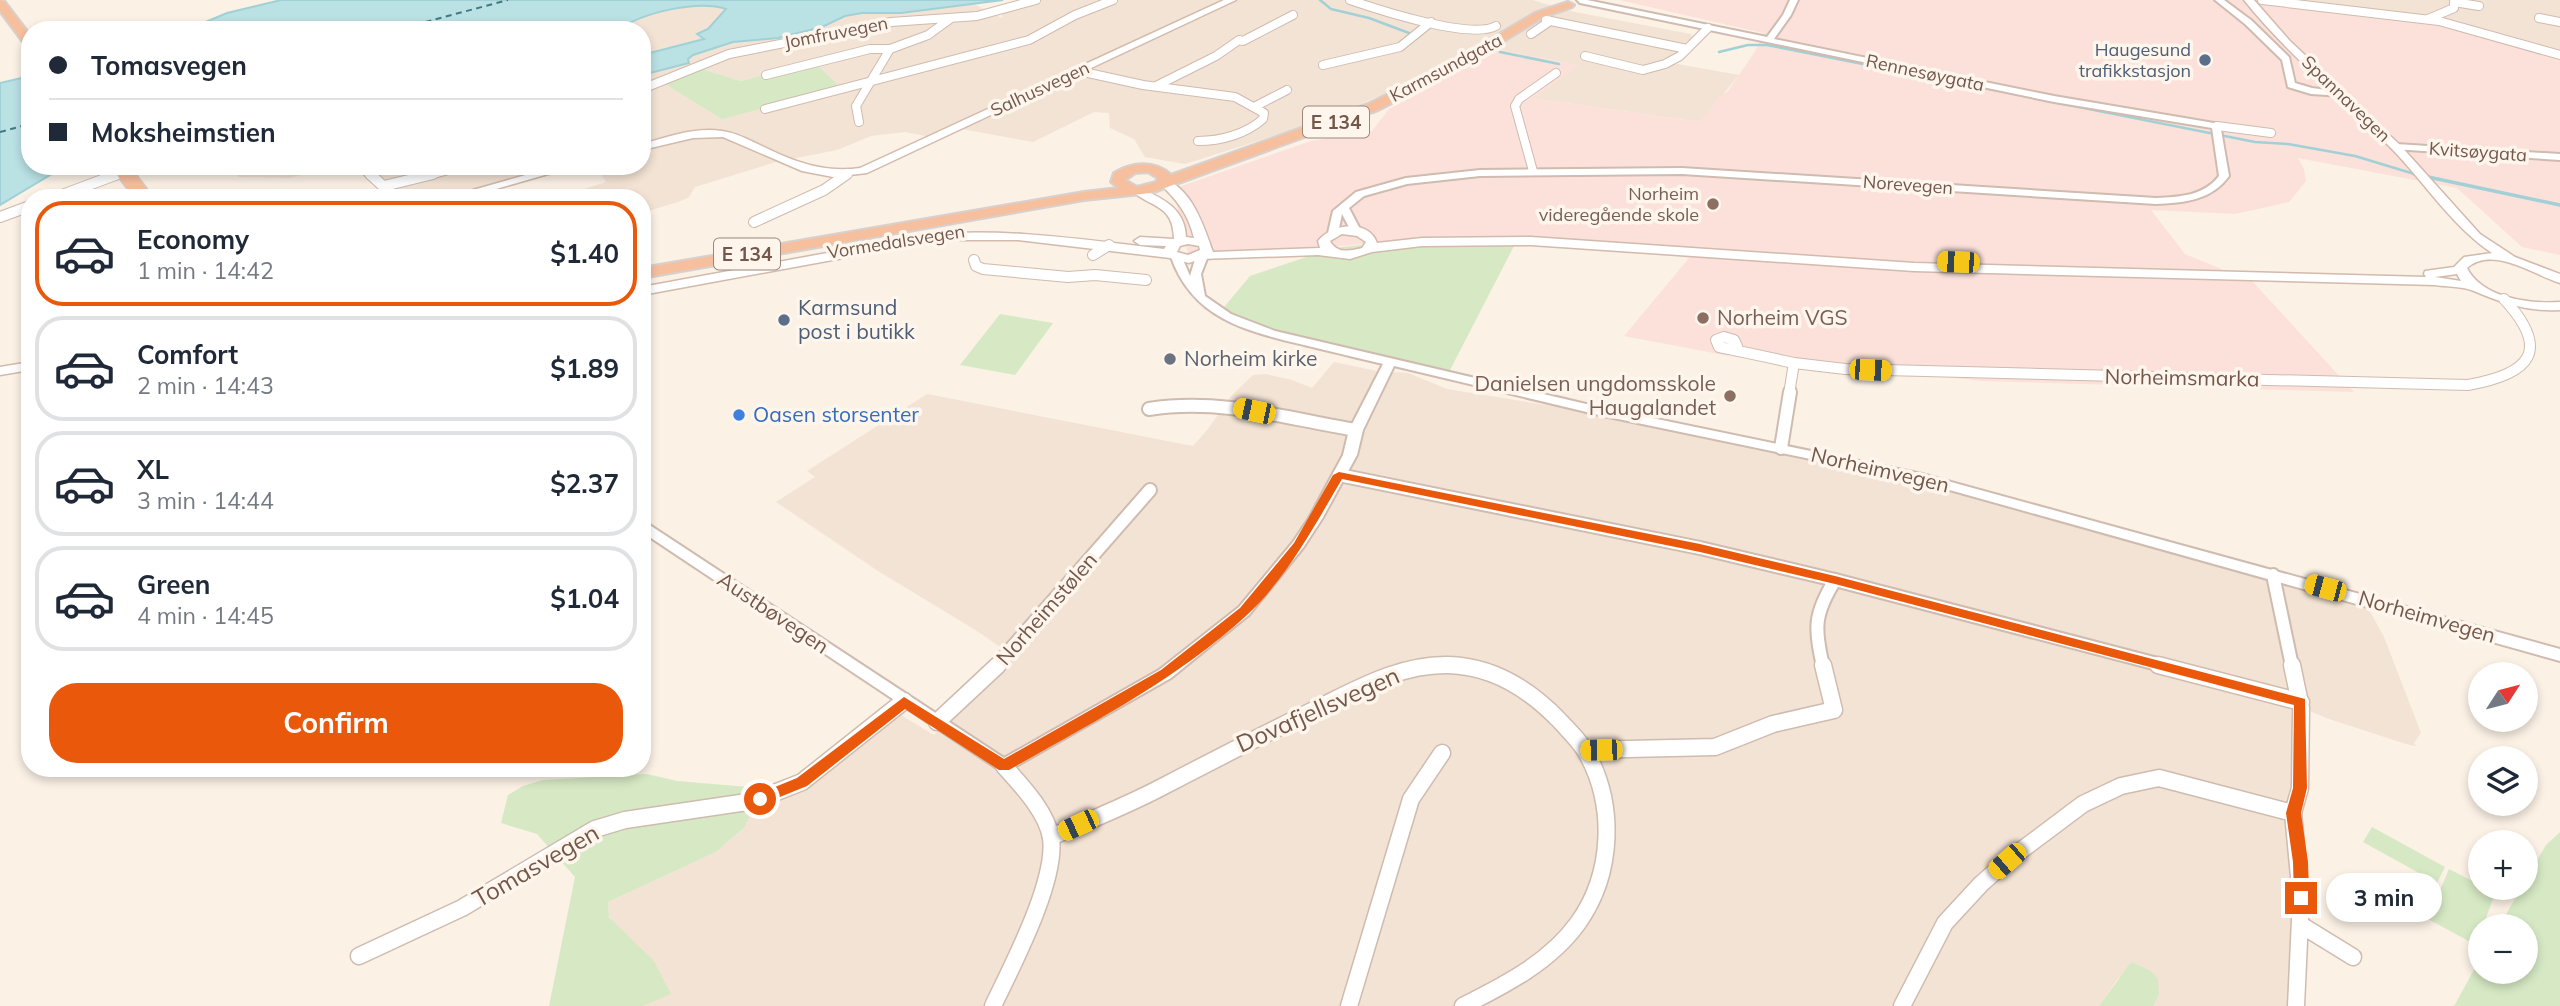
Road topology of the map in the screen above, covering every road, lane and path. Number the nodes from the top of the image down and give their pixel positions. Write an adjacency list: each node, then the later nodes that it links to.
1 (1036, 0): 17 (street, Jomfruvegen)
2 (1113, 0): 34 (street)
3 (1231, 0): 31 (main road, Salhusvegen)
4 (1350, 0): 19 (street)
5 (1546, 0): 13 (highway, E 134); 48 (highway, Karmsundgata / E 134)
6 (1794, 0): 25 (street)
7 (2219, 0): 38 (street)
8 (2262, 0): 12 (street)
9 (1, 1): 23 (highway)
10 (1581, 1): 13 (highway, E 134); 22 (street, Rennesøygata)
11 (2249, 1): 12 (street); 38 (main road, Spannavegen)
12 (2304, 3): 18 (street)
13 (1568, 5): 56 (highway, Karmsundgata / E 134)
14 (2479, 6): 18 (street)
15 (1293, 15): 36 (street)
16 (2539, 18): 20 (street)
17 (950, 19): 26 (street); 35 (street, Jomfruvegen)
18 (2428, 19): 28 (street)
19 (1432, 22): 21 (street); 30 (street)
20 (2560, 22)
21 (1496, 26)
22 (1708, 28): 25 (street, Rennesøygata); 27 (street)
23 (21, 30)
24 (1531, 34): 27 (street)
25 (1769, 40): 42 (street, Rennesøygata)
26 (890, 49): 33 (street); 34 (street)
27 (1687, 49): 29 (street)
28 (2560, 55)
29 (1585, 56)
30 (1323, 65)
31 (1079, 71): 36 (street); 50 (main road, Salhusvegen)
32 (1556, 73): 49 (street)
33 (766, 75)
34 (871, 82): 40 (street); 41 (street)
35 (651, 85)
36 (1156, 86): 39 (street)
37 (1287, 90): 39 (street)
38 (2340, 94): 46 (main road, Spannavegen)
39 (1256, 106): 44 (street)
40 (765, 109)
41 (859, 122)
42 (2217, 126): 43 (street, Rennesøygata); 49 (street, Norevegen)
43 (2271, 133)
44 (1198, 141)
45 (651, 145): 50 (main road, Salhusvegen)
46 (2396, 147): 47 (street, Kvitsøygata); 62 (main road, Spannavegen)
47 (2560, 157)
48 (1150, 168): 55 (highway, E 134); 56 (highway)
49 (1533, 171): 63 (street, Norevegen)
50 (848, 173): 66 (street, Salhusvegen)
51 (115, 175): 58 (street)
52 (371, 175): 57 (street)
53 (428, 175): 57 (street)
54 (537, 175): 60 (main road)
55 (1119, 176): 61 (highway); 68 (highway, E 134)
56 (1164, 182): 61 (highway, E 134); 71 (main road)
57 (384, 186): 59 (street)
58 (78, 189)
59 (387, 189)
60 (485, 189)
61 (1136, 191): 68 (highway, E 134); 72 (main road, Norheimvegen)
62 (2442, 200): 75 (main road); 77 (main road)
63 (1344, 208): 67 (street); 69 (street)
64 (21, 209): 65 (street)
65 (0, 217)
66 (754, 222)
67 (1329, 235): 69 (main road); 71 (main road); 73 (main road)
68 (852, 236): 79 (highway, E 134)
69 (1365, 239): 73 (main road); 78 (main road); 83 (main road)
70 (1109, 245): 72 (main road, Vormedalsvegen); 74 (street); 80 (main road, Vormedalsvegen)
71 (1202, 247): 72 (main road); 72 (main road); 73 (main road); 85 (street)
72 (1176, 249): 80 (main road, Vormedalsvegen); 85 (street, Norheimvegen)
73 (1335, 253)
74 (1093, 255)
75 (2473, 258): 77 (main road); 78 (main road)
76 (974, 260): 82 (street)
77 (2511, 260): 81 (main road)
78 (2460, 270): 83 (main road)
79 (651, 271)
80 (745, 273): 84 (main road, Vormedalsvegen)
81 (2560, 277)
82 (1146, 280)
83 (2478, 287): 86 (main road)
84 (651, 289)
85 (1200, 296): 91 (street, Norheimvegen)
86 (2504, 299): 87 (main road); 89 (street)
87 (2536, 306): 88 (main road); 89 (street)
88 (2558, 307)
89 (2525, 323): 92 (street, Norheimsmarka)
90 (1729, 349): 92 (street, Norheimsmarka)
91 (1390, 362): 96 (street); 97 (street, Norheimvegen)
92 (1794, 363): 97 (street)
93 (21, 368): 94 (main road)
94 (0, 371)
95 (1149, 409): 96 (street)
96 (1356, 430): 98 (street)
97 (1781, 448): 101 (street, Norheimvegen)
98 (1339, 475): 102 (street); 109 (street)
99 (1150, 490): 106 (street, Norheimstølen)
100 (651, 531): 104 (street, Austbøvegen)
101 (2273, 575): 103 (street, Norheimvegen); 105 (street)
102 (1835, 580): 105 (street); 107 (street)
103 (2560, 655)
104 (904, 702): 106 (street, Austbøvegen); 113 (street, Tomasvegen)
105 (2301, 702): 110 (street)
106 (937, 722): 109 (street, Austbøvegen)
107 (1585, 750): 111 (street, Dovafjellsvegen); 117 (street, Dovafjellsvegen)
108 (1442, 753): 116 (street)
109 (1004, 766): 111 (street, Austbøvegen)
110 (2293, 813): 112 (street); 118 (street)
111 (1051, 838): 115 (street)
112 (2301, 925): 114 (street); 119 (street)
113 (359, 956)
114 (2353, 957)
115 (993, 1006)
116 (1349, 1006)
117 (1463, 1006)
118 (1902, 1006)
119 (2296, 1006)

